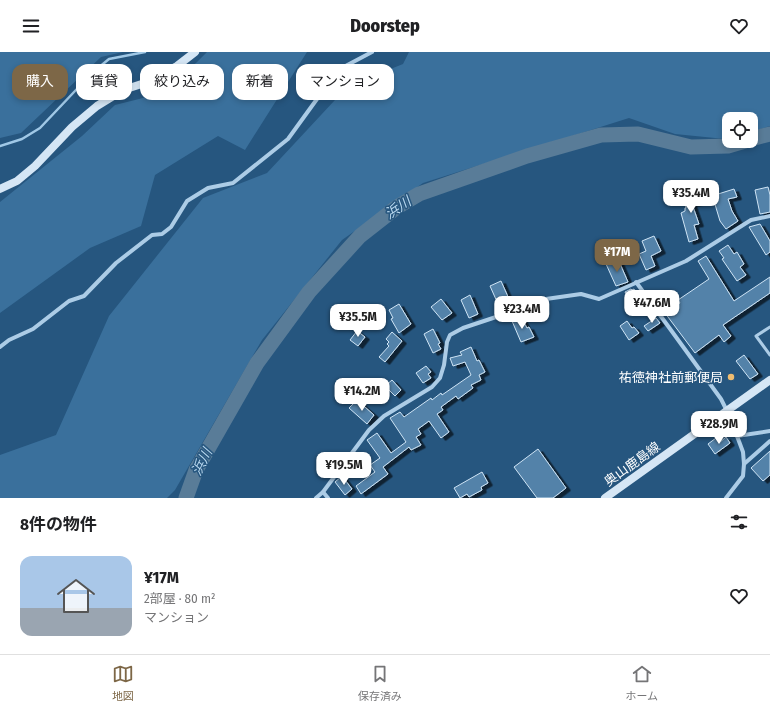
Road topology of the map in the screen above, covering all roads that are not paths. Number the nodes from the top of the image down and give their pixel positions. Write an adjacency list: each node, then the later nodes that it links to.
1 (195, 52): 3 (street)
2 (372, 52): 7 (street)
3 (0, 189)
4 (770, 216): 5 (street)
5 (636, 282): 10 (street); 15 (street)
6 (770, 327): 8 (lane)
7 (0, 347)
8 (770, 355)
9 (770, 380): 10 (street, 奥山鹿島線)
10 (727, 411): 12 (street); 18 (street, 奥山鹿島線)
11 (770, 431): 12 (street)
12 (737, 436): 14 (street)
13 (770, 441): 14 (street)
14 (744, 464): 19 (street)
15 (323, 492): 16 (street); 17 (street)
16 (316, 498)
17 (328, 498)
18 (605, 498)
19 (726, 498)

